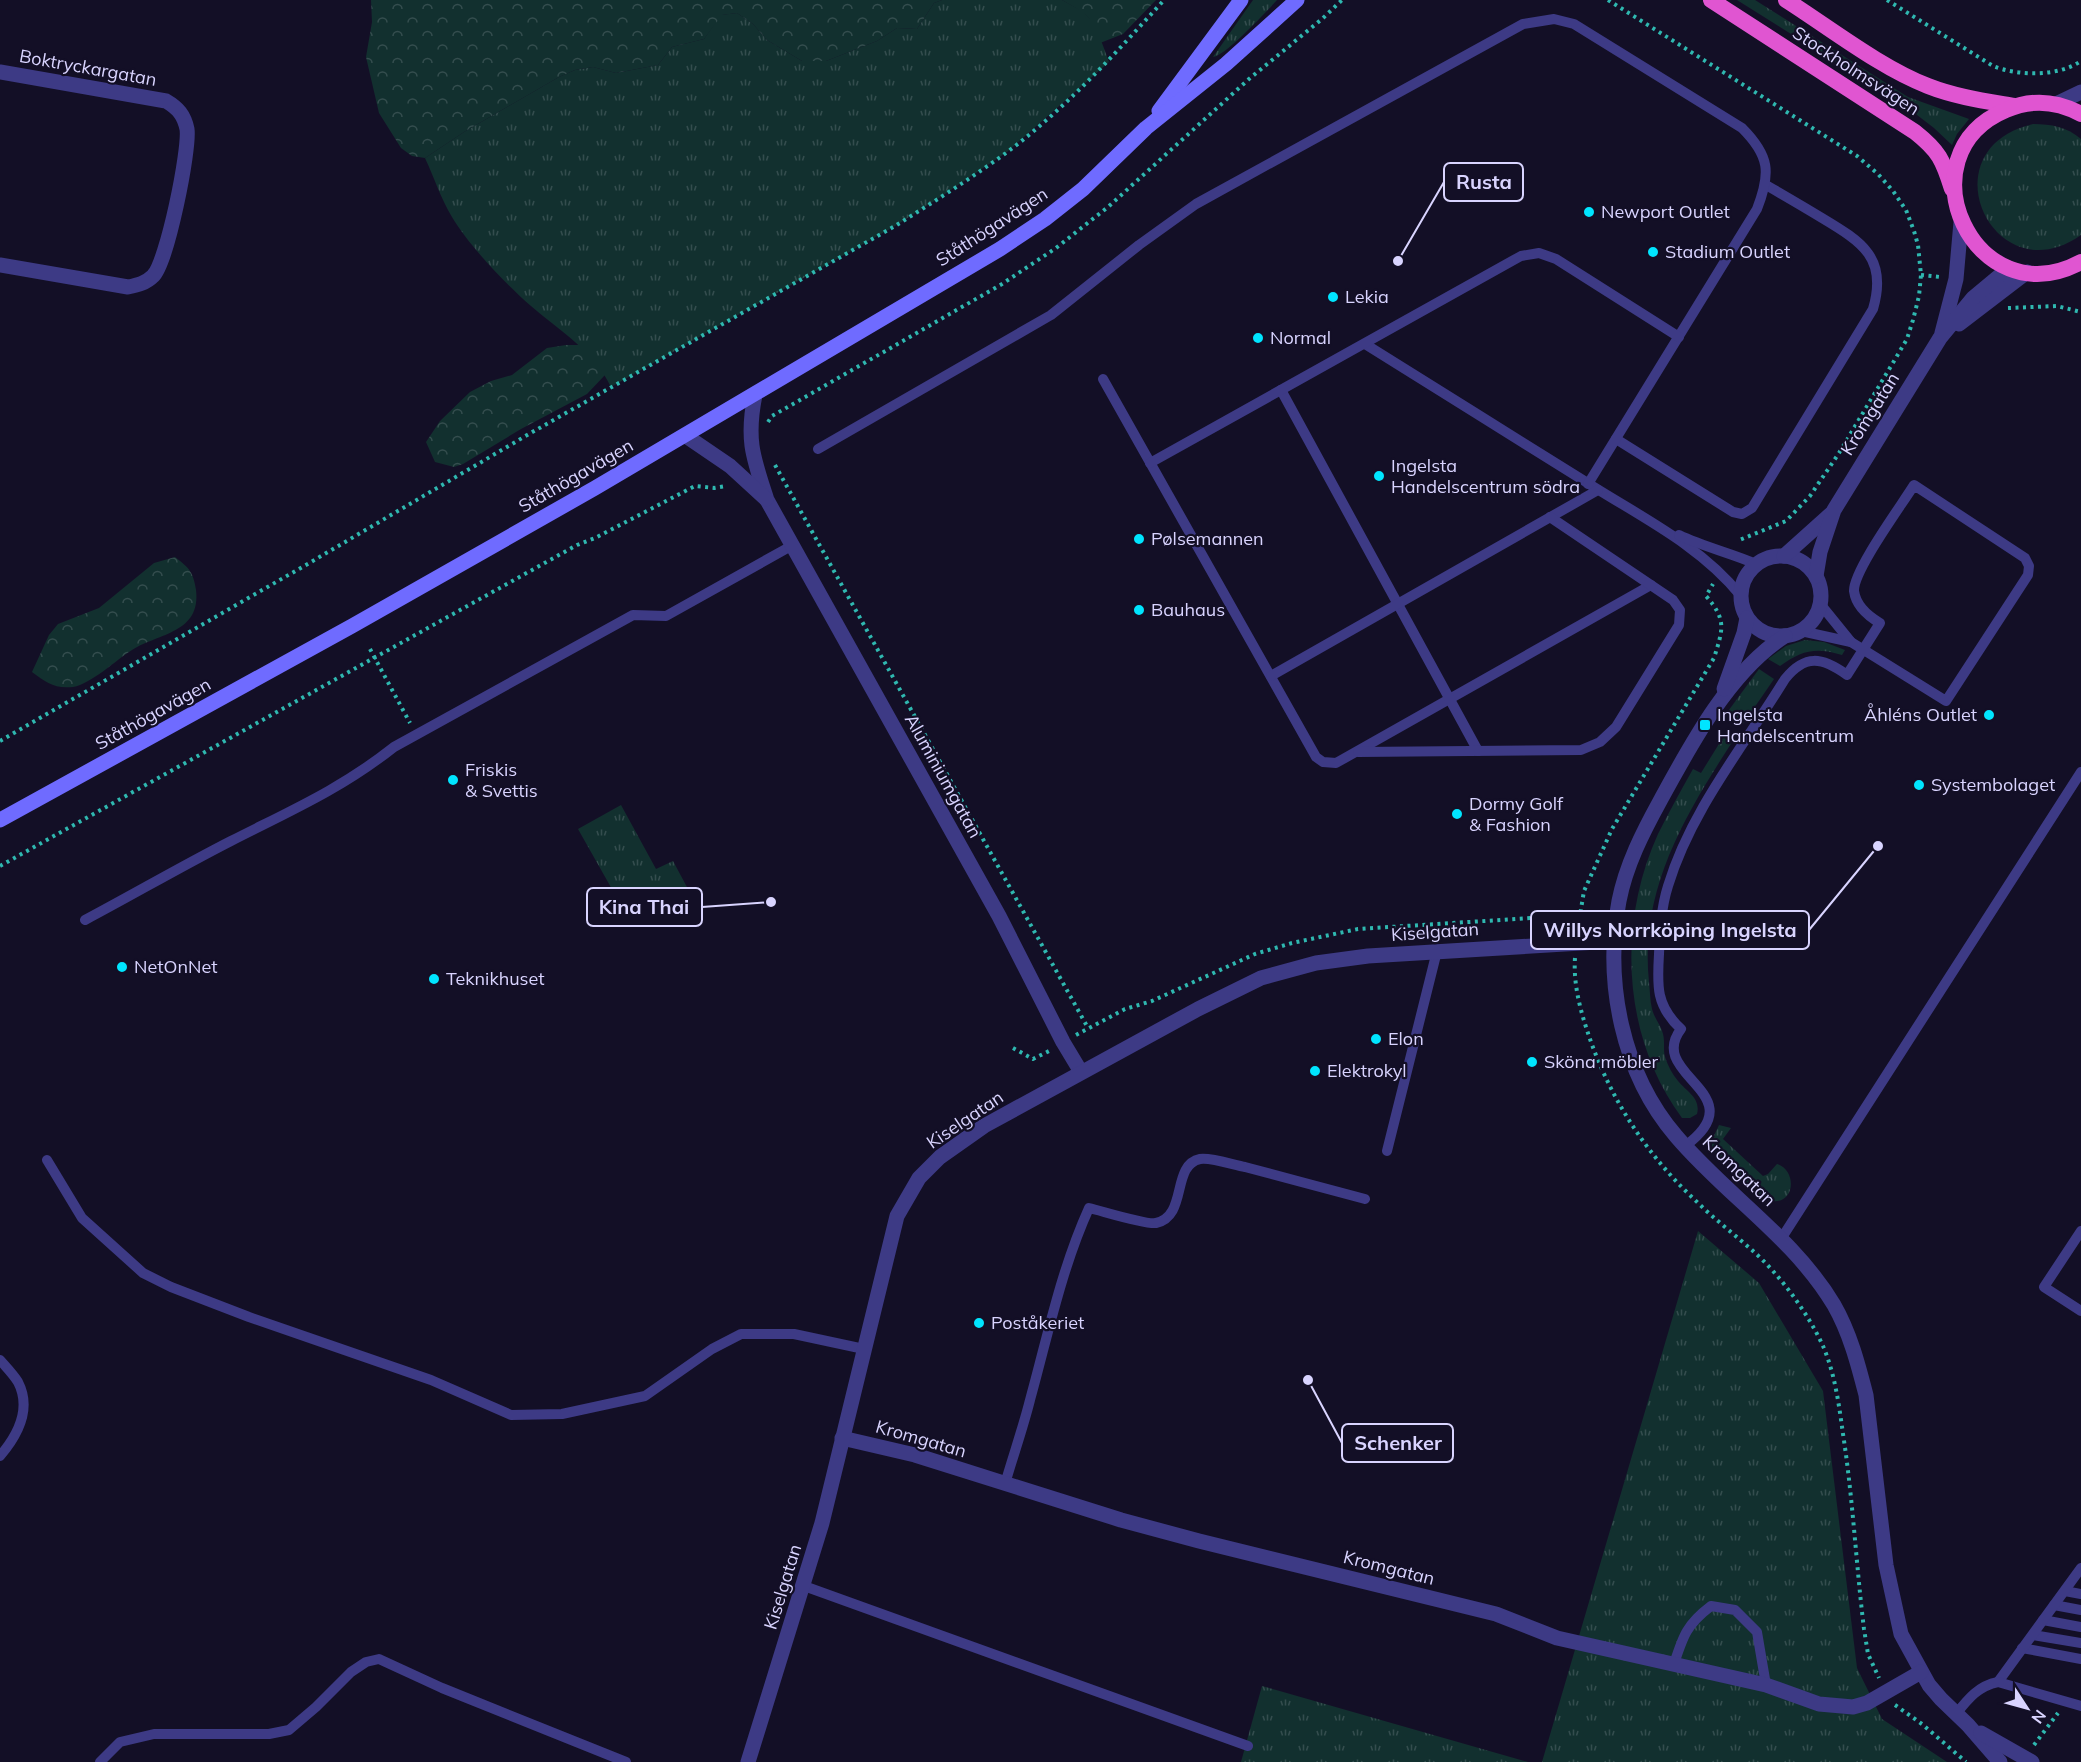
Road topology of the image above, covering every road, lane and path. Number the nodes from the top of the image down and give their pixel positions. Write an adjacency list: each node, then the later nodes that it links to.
1 (1164, 0): 65 (path)
2 (1241, 0): 14 (main road, Ståthögavägen)
3 (1297, 0): 14 (main road, Ståthögavägen)
4 (1608, 0): 44 (path)
5 (1712, 0): 16 (highway, Stockholmsvägen)
6 (1786, 0): 12 (highway, Stockholmsvägen)
7 (1887, 0): 8 (path)
8 (2081, 61)
9 (0, 72): 19 (street, Boktryckargatan)
10 (2081, 92): 11 (street)
11 (2056, 104): 12 (highway); 13 (highway)
12 (2014, 106): 16 (highway)
13 (2081, 114)
14 (1146, 128): 31 (main road, Ståthögavägen)
15 (1767, 185): 26 (lane); 33 (lane); 34 (lane)
16 (1954, 195): 17 (highway, Stockholmsvägen)
17 (1961, 222): 20 (highway); 27 (street, Kromgatan)
18 (2081, 262): 21 (highway)
19 (0, 265)
20 (2009, 268): 22 (highway); 27 (street, Kromgatan)
21 (2055, 272): 22 (highway); 23 (highway)
22 (2027, 273): 27 (street, Kromgatan)
23 (2081, 276)
24 (2005, 307): 25 (path)
25 (2081, 312)
26 (1679, 337): 28 (lane); 33 (lane)
27 (1940, 338): 40 (street, Kromgatan)
28 (1365, 344): 30 (lane); 38 (lane)
29 (1103, 379): 35 (lane)
30 (1281, 390): 35 (lane); 51 (lane)
31 (755, 394): 32 (main road, Ståthögavägen); 36 (street, Aluminiumgatan)
32 (686, 436): 37 (street, Aluminiumgatan); 69 (main road, Ståthögavägen)
33 (1616, 440): 38 (lane)
34 (818, 449)
35 (1150, 463): 61 (lane)
36 (757, 469): 39 (street, Aluminiumgatan); 74 (path)
37 (744, 478): 39 (street, Aluminiumgatan); 60 (path)
38 (1593, 487): 41 (lane); 42 (lane)
39 (767, 500): 43 (street, Aluminiumgatan)
40 (1834, 510): 45 (street, Kromgatan); 48 (street, Kromgatan)
41 (1550, 517): 49 (lane); 51 (lane)
42 (1652, 522): 44 (lane); 47 (lane)
43 (793, 545): 64 (lane); 75 (street, Aluminiumgatan)
44 (1729, 553): 46 (lane)
45 (1784, 556): 46 (street); 48 (street)
46 (1756, 564): 50 (street)
47 (1719, 573): 50 (lane); 56 (path)
48 (1816, 576): 52 (street)
49 (1651, 585): 62 (lane); 66 (lane)
50 (1740, 595): 53 (street)
51 (1398, 604): 61 (lane); 62 (lane)
52 (1821, 605): 54 (street); 57 (lane)
53 (1747, 618): 55 (street); 63 (street, Kromgatan)
54 (1801, 631): 55 (street); 57 (lane)
55 (1785, 636): 63 (street, Kromgatan)
56 (1720, 638)
57 (1851, 642): 59 (lane)
58 (370, 649): 60 (path)
59 (1863, 649): 59 (lane); 76 (lane)
60 (376, 658): 64 (path); 70 (path)
61 (1271, 676): 67 (lane)
62 (1450, 699): 66 (lane); 67 (lane)
63 (1719, 702): 72 (street, Kromgatan)
64 (416, 735): 71 (lane)
65 (0, 741)
66 (1478, 751): 67 (lane)
67 (1355, 752)
68 (2081, 772): 81 (lane)
69 (0, 820)
70 (0, 866)
71 (86, 920)
72 (1614, 941): 73 (street, Kiselgatan); 76 (street, Kromgatan)
73 (1437, 951): 75 (street, Kiselgatan); 77 (lane)
74 (1088, 1028)
75 (1081, 1072): 83 (street, Kiselgatan)
76 (1684, 1146): 81 (street, Kromgatan)
77 (1387, 1151)
78 (47, 1160): 83 (lane)
79 (1365, 1198): 87 (lane)
80 (2081, 1231): 82 (lane)
81 (1781, 1239): 102 (street, Kromgatan)
82 (2081, 1311)
83 (864, 1349): 85 (street, Kiselgatan)
84 (0, 1360): 86 (lane)
85 (842, 1438): 87 (street, Kromgatan); 90 (street, Kiselgatan)
86 (0, 1455)
87 (1005, 1484): 101 (street, Kromgatan)
88 (2081, 1568): 89 (lane)
89 (2077, 1579): 91 (lane)
90 (804, 1586): 109 (lane); 113 (street, Kiselgatan)
91 (2065, 1591): 92 (lane); 93 (lane)
92 (2081, 1594)
93 (2054, 1605): 94 (lane); 95 (lane)
94 (2081, 1610)
95 (2043, 1620): 96 (lane); 97 (lane)
96 (2081, 1627)
97 (2032, 1635): 98 (lane); 99 (lane)
98 (2081, 1643)
99 (2022, 1648): 100 (lane); 103 (lane)
100 (2081, 1659)
101 (1674, 1664): 104 (street, Kromgatan); 104 (lane)
102 (1921, 1672): 104 (street, Kromgatan); 107 (street, Kromgatan)
103 (1998, 1682): 105 (lane); 107 (lane)
104 (1766, 1685)
105 (2066, 1703): 106 (lane); 110 (path)
106 (2081, 1706)
107 (1956, 1714): 108 (street, Kromgatan)
108 (1968, 1725): 110 (street, Kromgatan); 114 (street, Kromgatan)
109 (1248, 1746)
110 (2028, 1760)
111 (100, 1762): 112 (lane)
112 (626, 1762)
113 (748, 1762)
114 (2000, 1762)

